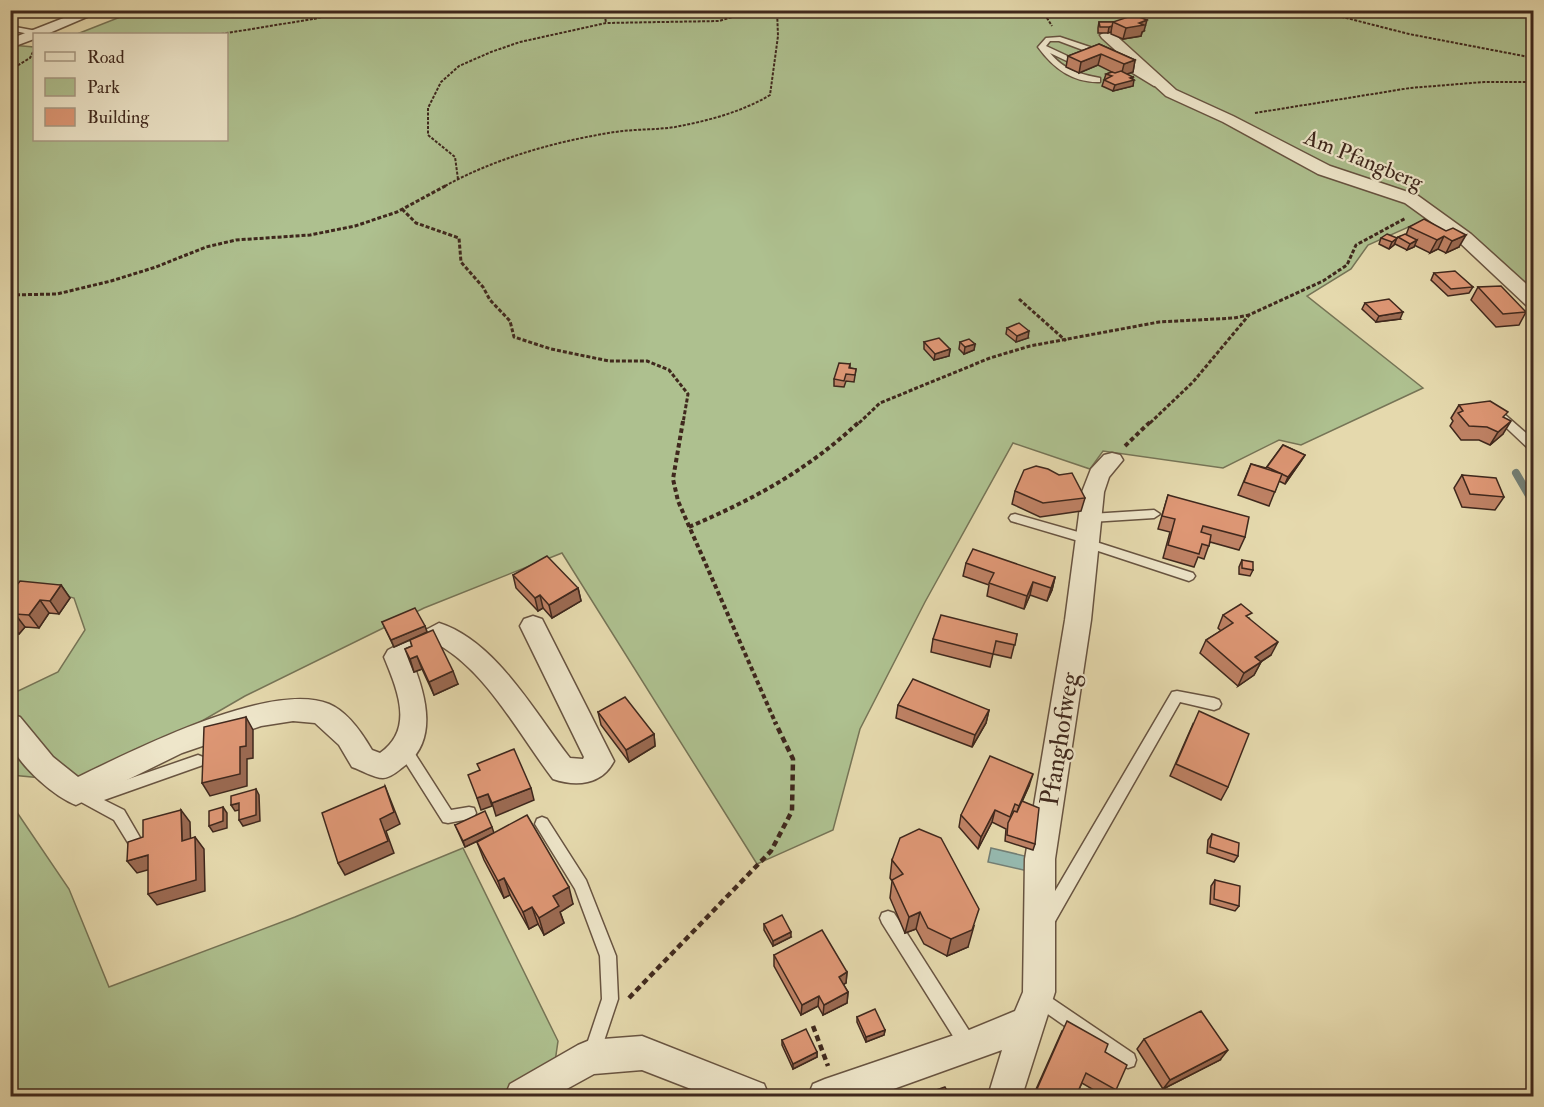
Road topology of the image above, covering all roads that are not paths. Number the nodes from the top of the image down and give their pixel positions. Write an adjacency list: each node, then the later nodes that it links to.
1 (97, 10): 3 (street)
2 (10, 28): 3 (lane)
3 (38, 33)
4 (33, 35): 6 (street)
5 (1107, 35): 10 (street, Am Pfangberg)
6 (10, 44)
7 (1042, 47): 8 (lane); 9 (lane); 10 (lane)
8 (1072, 60)
9 (1097, 80)
10 (1171, 93): 11 (street, Am Pfangberg)
11 (1533, 302)
12 (1489, 406): 13 (lane)
13 (1533, 447)
14 (1112, 460): 17 (street, Pfanghofweg)
15 (1154, 514): 17 (lane)
16 (1015, 518): 17 (lane)
17 (1089, 533): 18 (lane); 29 (street, Pfanghofweg)
18 (1189, 576)
19 (533, 626): 22 (street)
20 (1214, 704): 29 (lane)
21 (10, 725): 24 (street)
22 (405, 750): 24 (street); 25 (lane)
23 (198, 761): 24 (lane)
24 (82, 796): 27 (lane)
25 (469, 813)
26 (542, 824): 32 (lane)
27 (135, 842)
28 (888, 918): 31 (lane)
29 (1040, 931): 30 (street, Pfanghofweg)
30 (1032, 1010): 31 (street); 33 (lane); 37 (street, Pfanghofweg)
31 (969, 1047): 34 (street)
32 (590, 1057): 35 (street); 36 (street)
33 (1128, 1060)
34 (832, 1094)
35 (522, 1096)
36 (752, 1096)
37 (1005, 1096)

